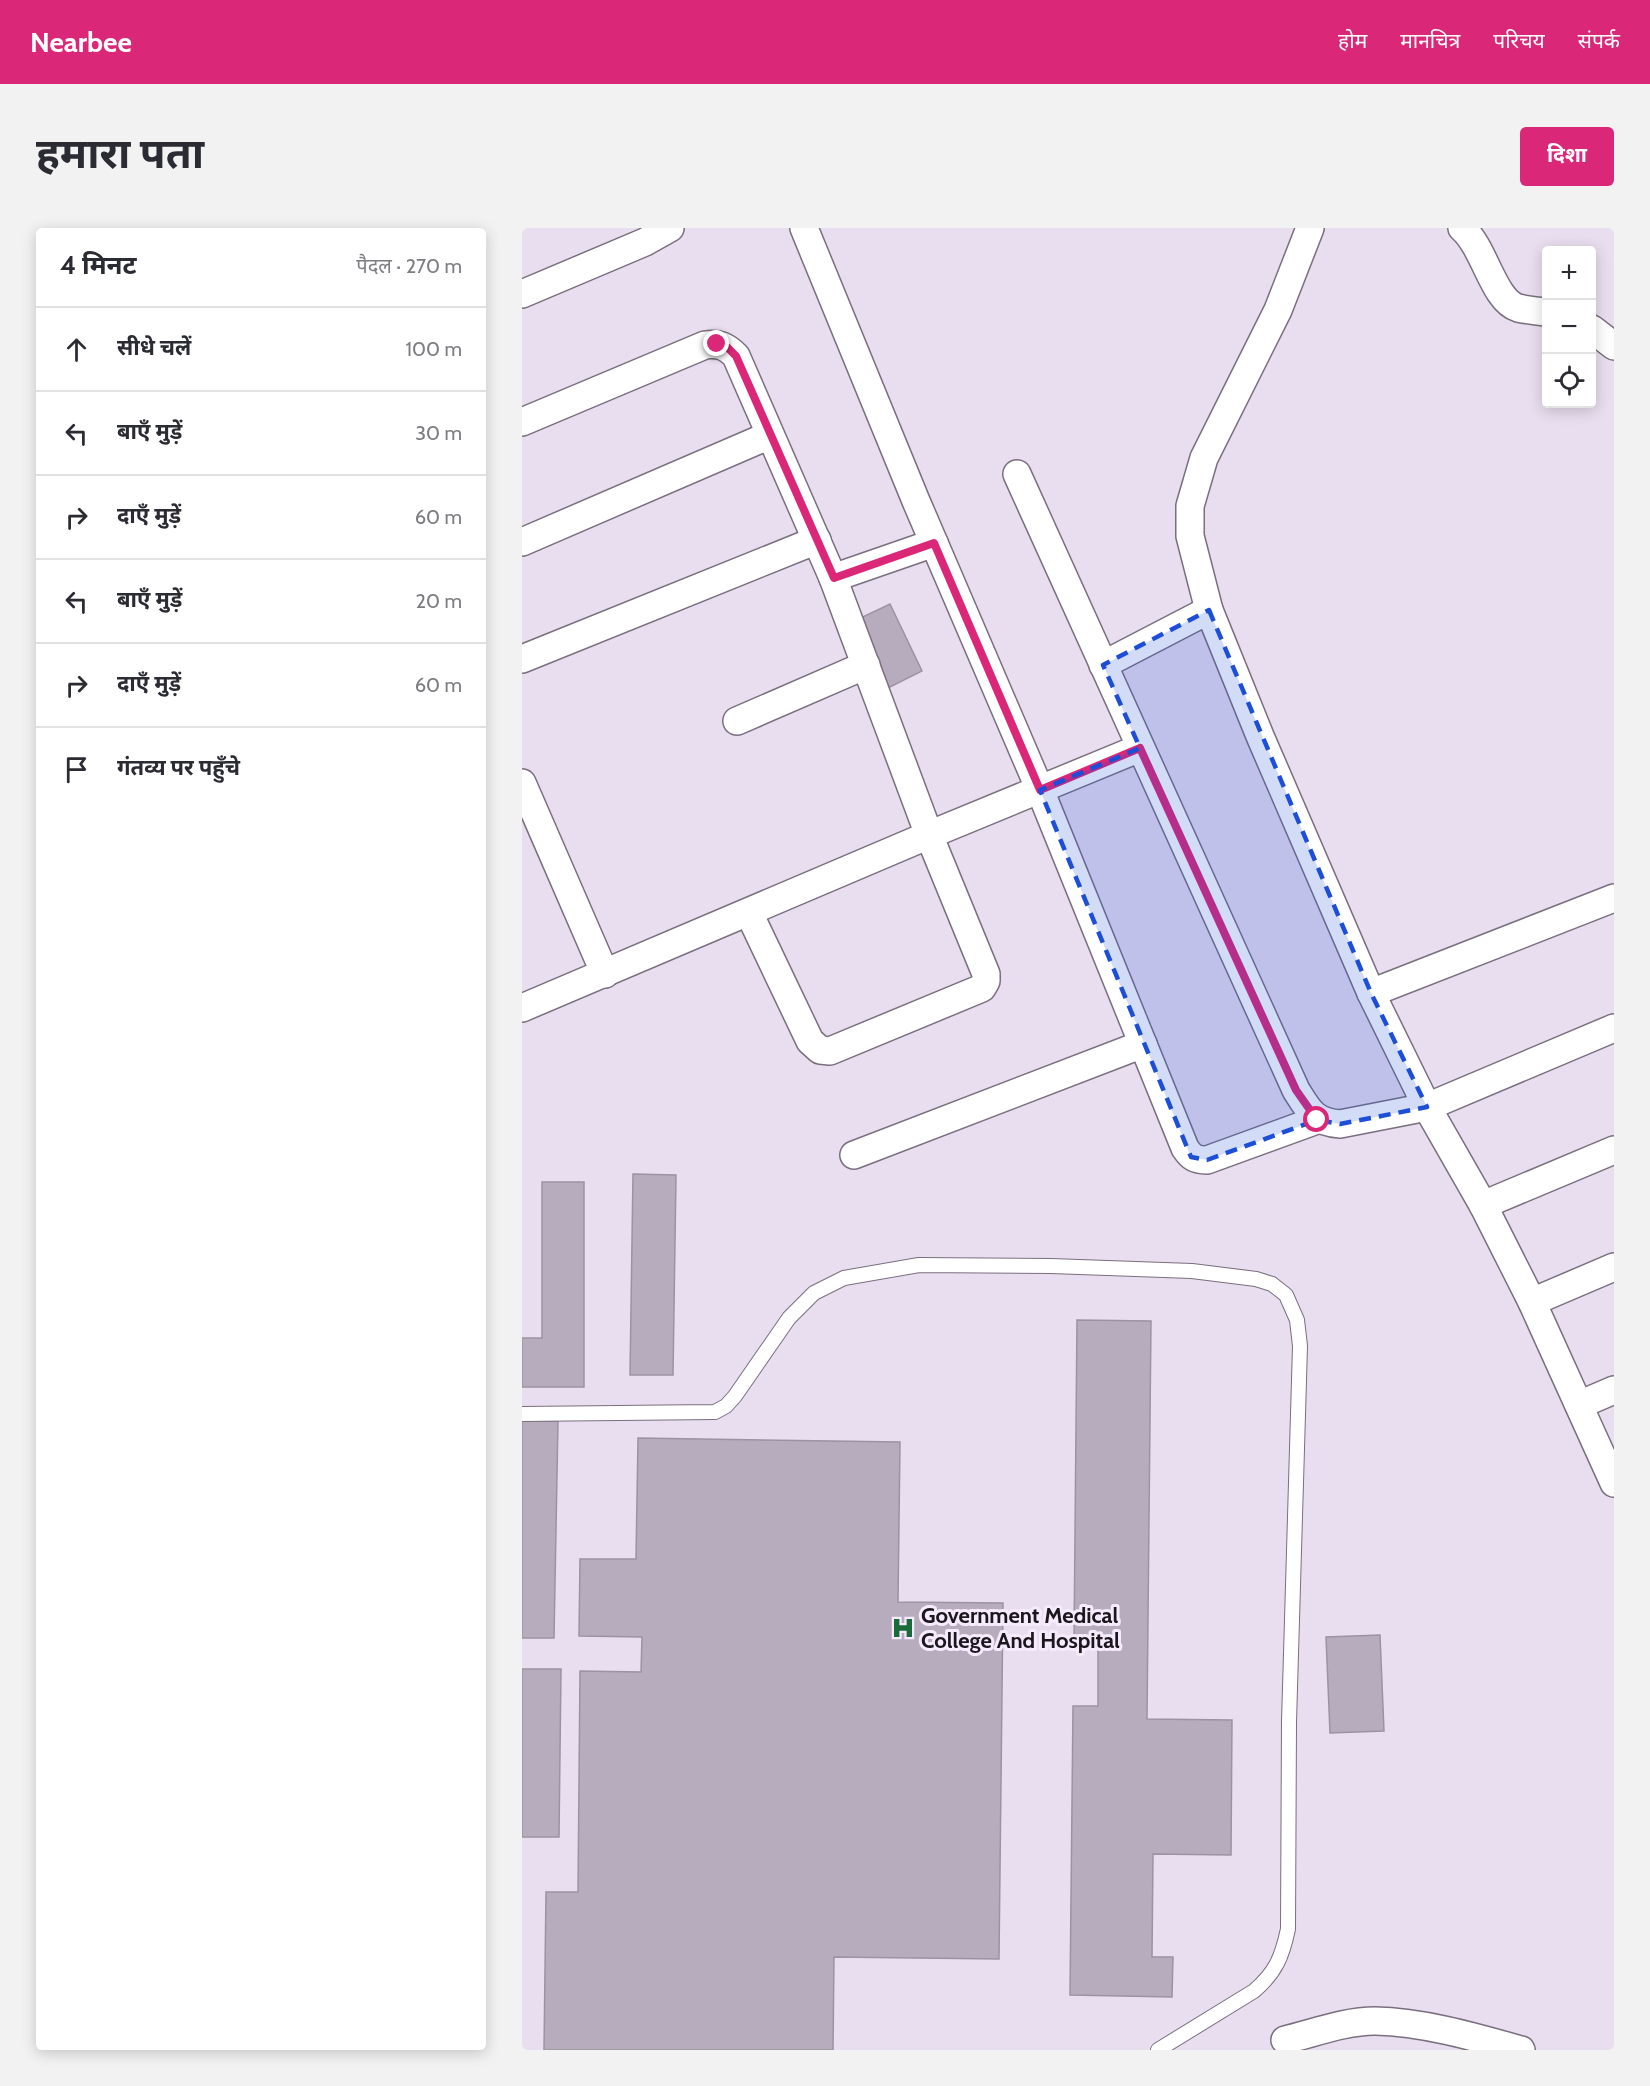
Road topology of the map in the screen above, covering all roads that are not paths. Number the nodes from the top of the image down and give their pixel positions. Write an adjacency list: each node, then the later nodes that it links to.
1 (670, 228): 5 (street)
2 (804, 228): 14 (street)
3 (1310, 228): 16 (street)
4 (1462, 228): 6 (street)
5 (522, 294)
6 (1542, 311)
7 (1596, 332): 8 (street)
8 (1614, 346)
9 (522, 422): 10 (street)
10 (770, 435): 12 (street); 13 (street)
11 (1017, 474): 19 (street)
12 (817, 540): 15 (street); 17 (street)
13 (522, 542)
14 (934, 543): 15 (street); 23 (street)
15 (834, 578): 18 (street)
16 (1209, 610): 19 (street); 28 (street)
17 (522, 659)
18 (866, 665): 20 (street); 24 (street)
19 (1103, 665): 21 (street)
20 (736, 721)
21 (1140, 748): 23 (street); 33 (street)
22 (522, 783): 27 (street)
23 (1040, 790): 24 (street); 31 (street)
24 (929, 835): 26 (street); 26 (street)
25 (1614, 898): 28 (street)
26 (749, 913): 27 (street)
27 (605, 974): 29 (street)
28 (1371, 993): 32 (street)
29 (522, 1008)
30 (1614, 1028): 32 (street)
31 (1143, 1044): 33 (street); 35 (street)
32 (1427, 1107): 33 (street); 36 (street)
33 (1317, 1120)
34 (1614, 1150): 36 (street)
35 (854, 1155)
36 (1484, 1205): 38 (street)
37 (1614, 1267): 38 (street)
38 (1532, 1302): 40 (street)
39 (1614, 1390): 40 (street)
40 (1579, 1405): 42 (street)
41 (522, 1414): 44 (lane)
42 (1614, 1483)
43 (1285, 2040): 45 (street)
44 (1158, 2050)
45 (1521, 2050)

